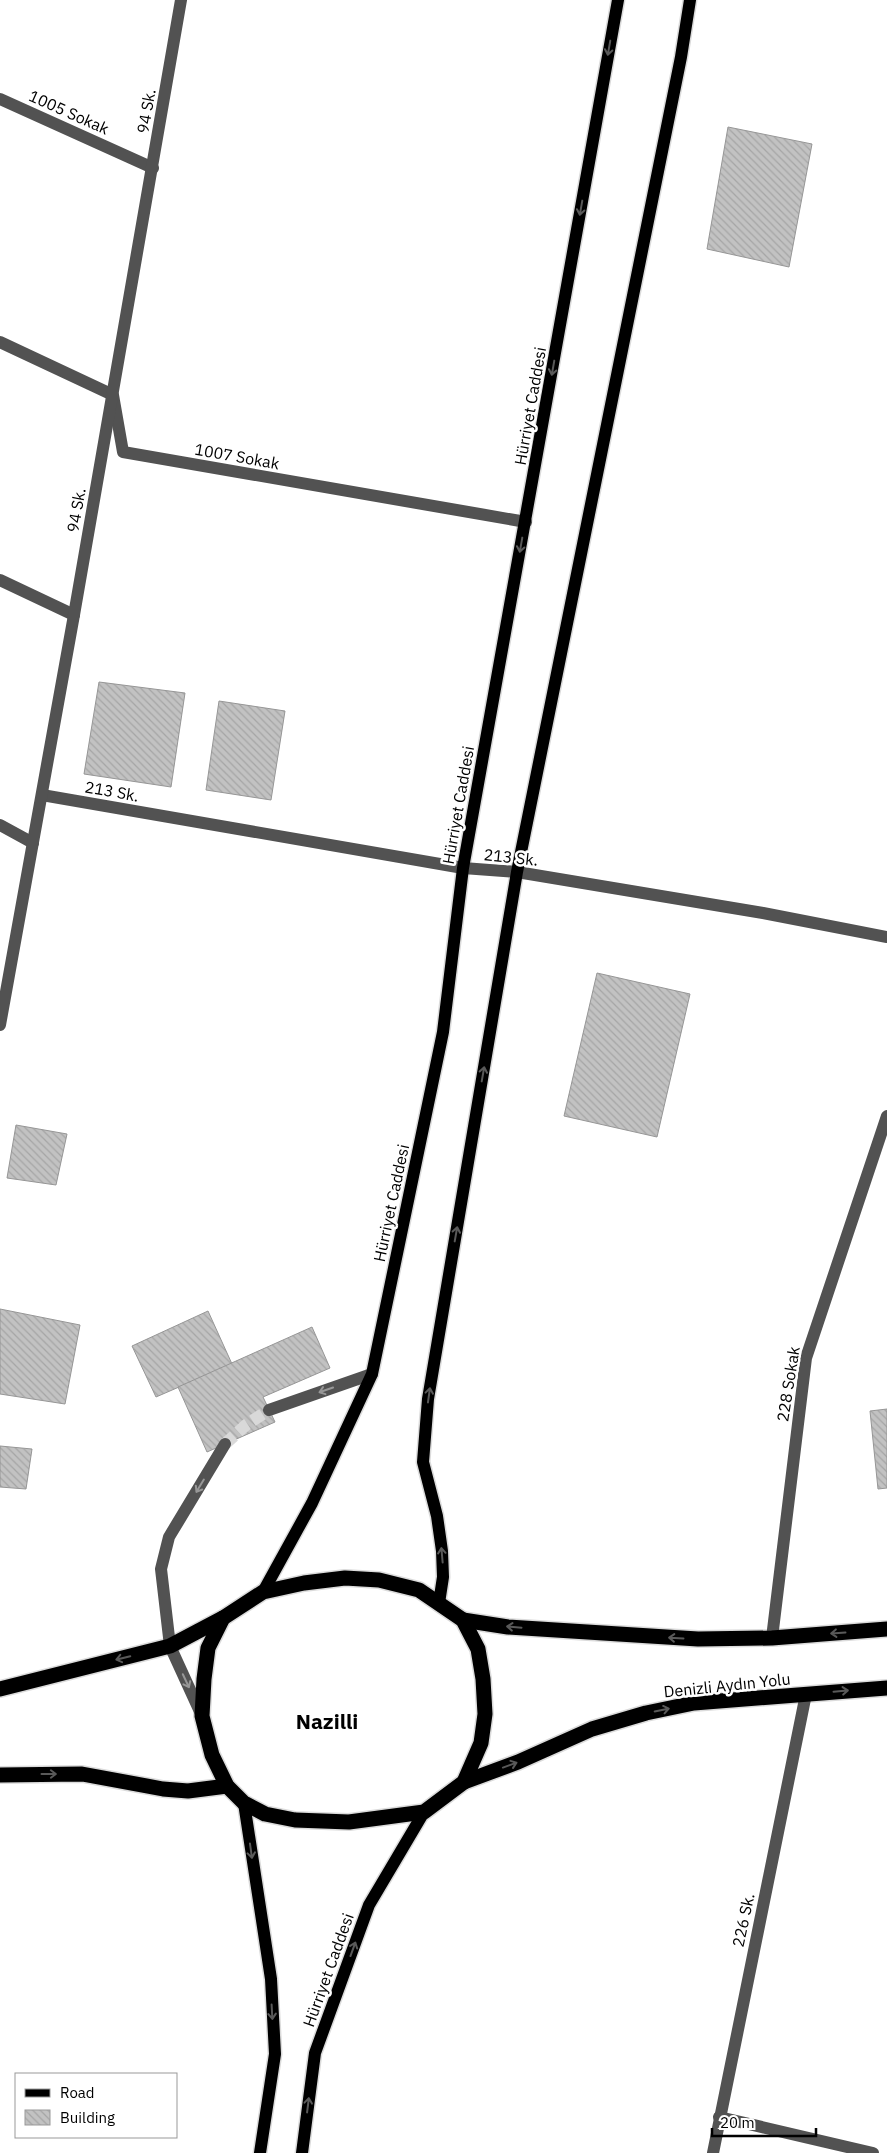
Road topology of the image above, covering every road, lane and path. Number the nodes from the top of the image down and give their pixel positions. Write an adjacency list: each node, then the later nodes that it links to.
1 (182, 0): 5 (street, 94 Sk.)
2 (618, 0): 8 (main road, Hürriyet Caddesi, one-way to 8)
3 (690, 0): 15 (main road)
4 (0, 99): 5 (street, 1005 Sokak)
5 (153, 168): 7 (street, 94 Sk.)
6 (0, 342): 7 (street)
7 (113, 396): 8 (street, 1007 Sokak); 10 (street, 94 Sk.)
8 (526, 522): 14 (main road, Hürriyet Caddesi, one-way to 14)
9 (0, 580): 10 (street)
10 (74, 616): 11 (street, 94 Sk.)
11 (42, 795): 13 (street, 94 Sk.); 14 (street, 213 Sk.)
12 (0, 825): 13 (street)
13 (33, 843): 17 (street, 94 Sk.)
14 (463, 868): 15 (street, 213 Sk.); 19 (main road, Hürriyet Caddesi)
15 (516, 872): 16 (street, 213 Sk.); 23 (main road, one-way to 15)
16 (887, 937)
17 (0, 1026)
18 (887, 1116): 27 (street, 228 Sokak)
19 (372, 1374): 20 (street, one-way to 20); 22 (main road, Hürriyet Caddesi)
20 (269, 1410)
21 (225, 1444): 28 (street, one-way to 28)
22 (263, 1592): 23 (highway); 24 (highway)
23 (439, 1603): 25 (highway)
24 (223, 1618): 28 (highway); 32 (highway)
25 (463, 1620): 27 (highway, one-way to 25); 34 (highway)
26 (887, 1629): 27 (highway, one-way to 27)
27 (772, 1638)
28 (170, 1646): 30 (highway, one-way to 30); 32 (street, one-way to 32)
29 (887, 1688): 31 (highway, Denizli Aydın Yolu, one-way to 29)
30 (0, 1689)
31 (806, 1694): 34 (highway, Denizli Aydın Yolu, one-way to 31); 38 (street, 226 Sk.)
32 (202, 1716): 35 (highway)
33 (0, 1775): 35 (highway, one-way to 35)
34 (464, 1782): 37 (highway)
35 (227, 1786): 36 (highway)
36 (244, 1803): 37 (highway); 39 (main road, one-way to 39)
37 (424, 1812): 40 (main road, Hürriyet Caddesi, one-way to 37)
38 (719, 2117): 41 (street, 226 Sk.); 42 (street)
39 (260, 2153)
40 (302, 2153)
41 (713, 2153)
42 (873, 2153)

